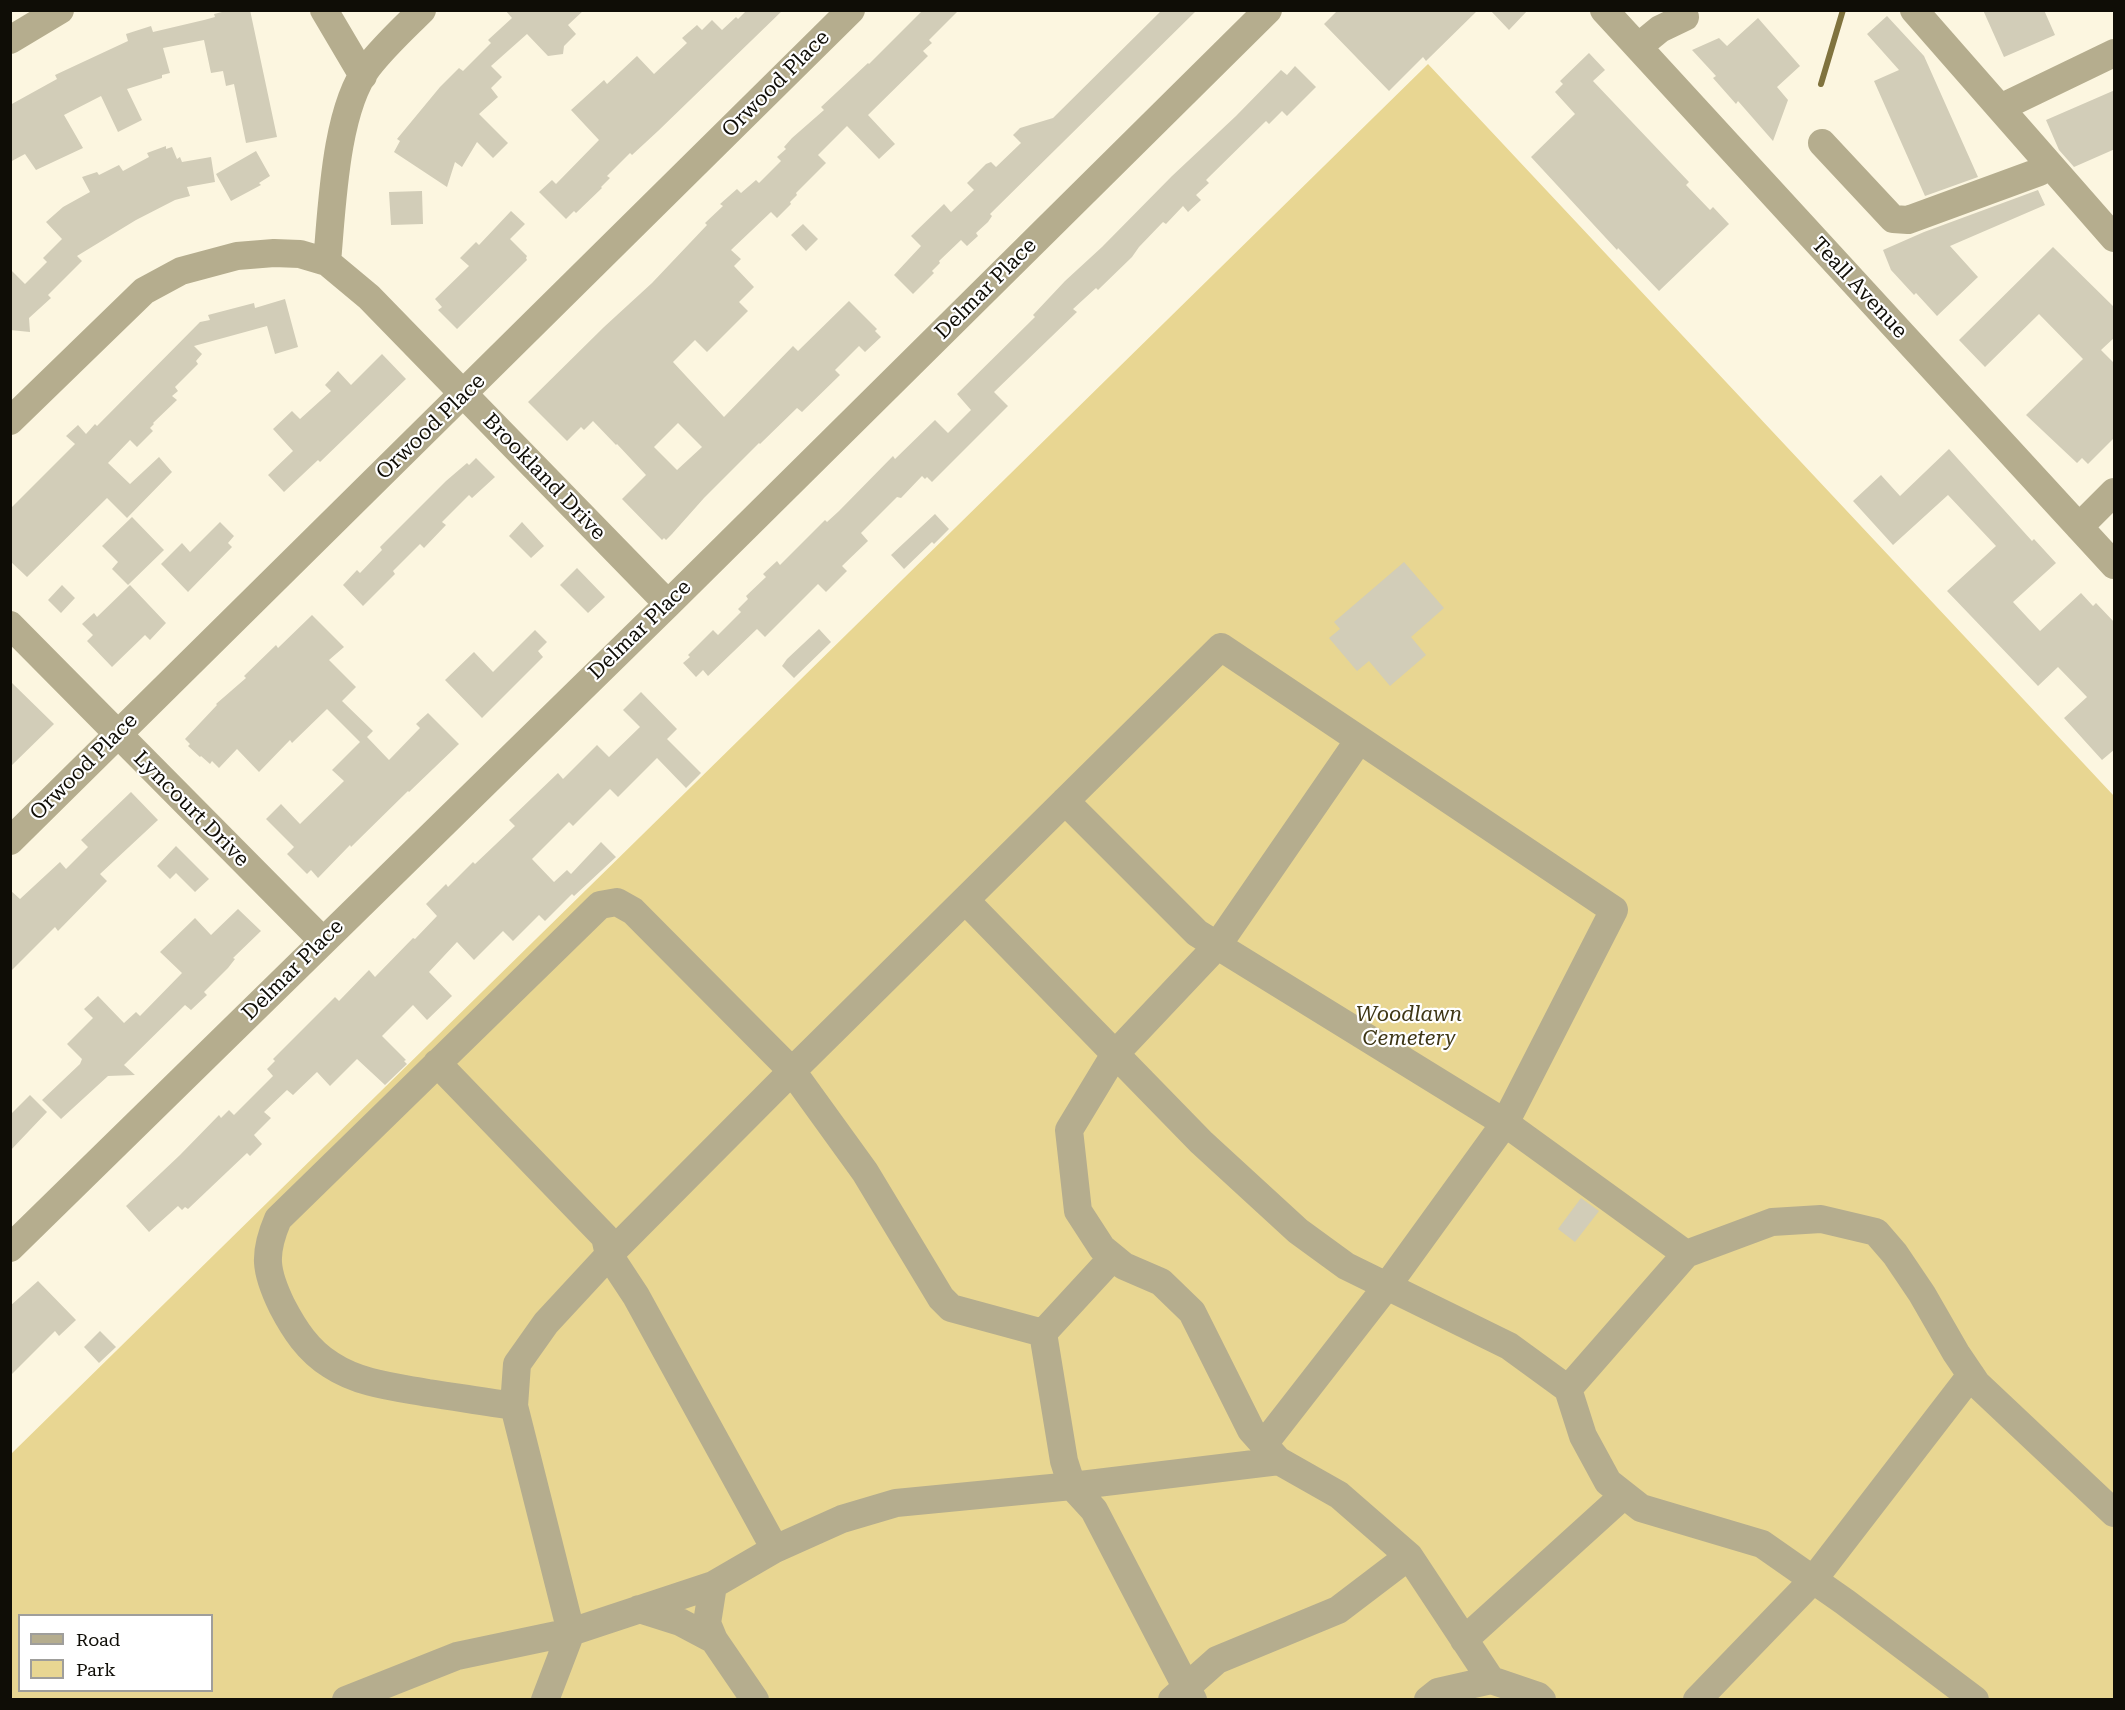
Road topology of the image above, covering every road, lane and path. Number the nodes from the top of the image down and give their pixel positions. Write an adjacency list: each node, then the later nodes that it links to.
1 (60, 10): 9 (street)
2 (324, 10): 12 (street)
3 (422, 10): 12 (street)
4 (850, 10): 18 (street, Orwood Place)
5 (1268, 10): 23 (street, Delmar Place)
6 (1604, 10): 10 (street, Teall Avenue)
7 (1682, 10): 10 (street)
8 (1914, 10): 13 (street)
9 (10, 40)
10 (1638, 47): 21 (street, Teall Avenue)
11 (2115, 53): 13 (street)
12 (363, 76): 17 (street)
13 (2000, 108): 15 (street)
14 (1822, 143): 15 (street)
15 (2048, 163): 16 (street)
16 (2115, 238)
17 (327, 262): 18 (street, Brookland Drive); 19 (street)
18 (464, 394): 23 (street, Brookland Drive); 25 (street, Orwood Place)
19 (10, 421)
20 (2115, 492): 21 (street)
21 (2079, 527): 22 (street, Teall Avenue)
22 (2115, 565)
23 (668, 604): 30 (street, Delmar Place)
24 (10, 625): 25 (street, Lyncourt Drive)
25 (117, 734): 28 (street, Orwood Place); 30 (street, Lyncourt Drive)
26 (1359, 740): 27 (street); 31 (street); 35 (street)
27 (1065, 801): 29 (street); 31 (street)
28 (10, 842)
29 (965, 900): 32 (street); 34 (street)
30 (322, 940): 36 (street, Delmar Place)
31 (1217, 946): 32 (street); 35 (street)
32 (1115, 1054): 39 (street); 40 (street)
33 (437, 1063): 34 (street); 38 (street); 44 (street)
34 (792, 1071): 38 (street); 41 (street)
35 (1505, 1123): 37 (street); 40 (street)
36 (10, 1248)
37 (1686, 1254): 42 (street); 43 (street)
38 (609, 1255): 44 (street); 49 (street)
39 (1113, 1257): 41 (street); 45 (street)
40 (1387, 1286): 43 (street); 45 (street)
41 (1043, 1333): 46 (street)
42 (1971, 1375): 48 (street); 51 (street)
43 (1568, 1389): 47 (street)
44 (514, 1406): 54 (street)
45 (1271, 1452): 46 (street); 50 (street)
46 (1072, 1486): 49 (street); 59 (street)
47 (1624, 1495): 51 (street); 56 (street)
48 (2115, 1513)
49 (775, 1549): 52 (street)
50 (1408, 1556): 56 (street); 59 (street)
51 (1813, 1580): 65 (street); 66 (street)
52 (713, 1585): 53 (street); 55 (street)
53 (639, 1609): 54 (street); 55 (street)
54 (571, 1632): 58 (street); 61 (street)
55 (714, 1640): 62 (street)
56 (1464, 1640): 57 (street)
57 (1491, 1680): 63 (street); 64 (street)
58 (406, 1687): 60 (street)
59 (1183, 1695)
60 (346, 1700)
61 (545, 1700)
62 (755, 1700)
63 (1428, 1700)
64 (1542, 1700)
65 (1697, 1700)
66 (1975, 1700)

